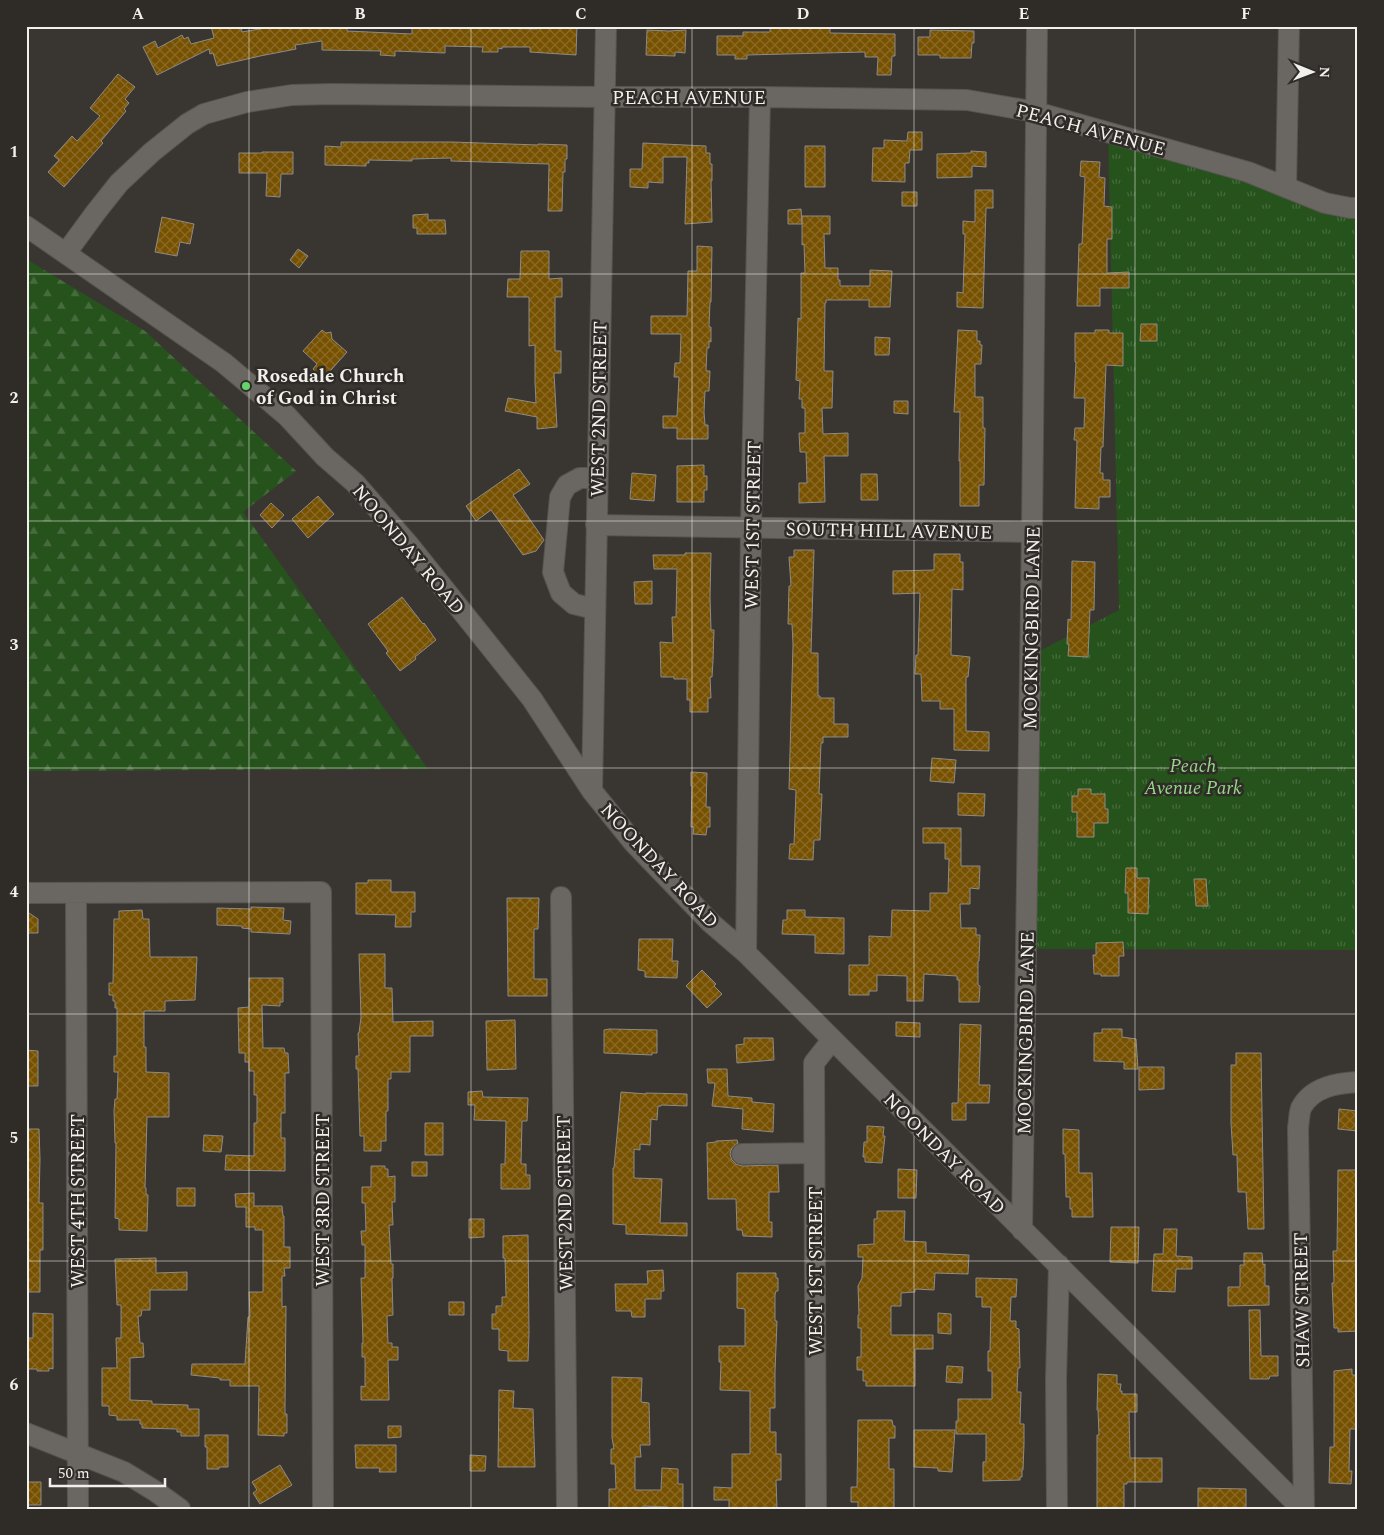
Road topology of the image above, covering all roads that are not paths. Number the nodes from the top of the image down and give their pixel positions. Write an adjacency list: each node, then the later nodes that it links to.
1 (606, 26): 4 (street, WEST 2ND STREET)
2 (1037, 26): 6 (street, MOCKINGBIRD LANE)
3 (1289, 26): 7 (street)
4 (604, 97): 5 (street, PEACH AVENUE); 10 (street, PEACH AVENUE); 11 (street, WEST 2ND STREET)
5 (760, 97): 6 (street, PEACH AVENUE); 13 (street, WEST 1ST STREET)
6 (1036, 112): 7 (street, PEACH AVENUE); 14 (street, MOCKINGBIRD LANE)
7 (1286, 187): 8 (street, PEACH AVENUE)
8 (1358, 208)
9 (26, 226): 10 (street, NOONDAY ROAD)
10 (66, 253): 16 (street, NOONDAY ROAD)
11 (597, 478): 12 (street, WEST 2ND STREET); 15 (street)
12 (596, 524): 13 (street, SOUTH HILL AVENUE); 15 (street, WEST 2ND STREET)
13 (751, 528): 14 (street, SOUTH HILL AVENUE); 20 (street, WEST 1ST STREET)
14 (1032, 532): 25 (street, MOCKINGBIRD LANE)
15 (595, 609): 16 (street, WEST 2ND STREET)
16 (592, 791): 20 (street, NOONDAY ROAD)
17 (26, 893): 18 (street)
18 (76, 894): 28 (street, WEST 4TH STREET); 31 (street, WEST 3RD STREET)
19 (561, 898): 32 (street, WEST 2ND STREET)
20 (746, 953): 21 (street, NOONDAY ROAD)
21 (832, 1040): 23 (street, WEST 1ST STREET); 25 (street, NOONDAY ROAD)
22 (1358, 1082): 35 (street, SHAW STREET)
23 (814, 1153): 24 (street); 33 (street, WEST 1ST STREET)
24 (742, 1154)
25 (1022, 1230): 26 (street, NOONDAY ROAD)
26 (1060, 1265): 34 (street); 35 (street, NOONDAY ROAD)
27 (26, 1433): 28 (street)
28 (77, 1453): 29 (street, WEST 4TH STREET); 30 (street)
29 (78, 1509)
30 (180, 1509)
31 (323, 1509)
32 (567, 1509)
33 (816, 1509)
34 (1057, 1509)
35 (1303, 1509)

